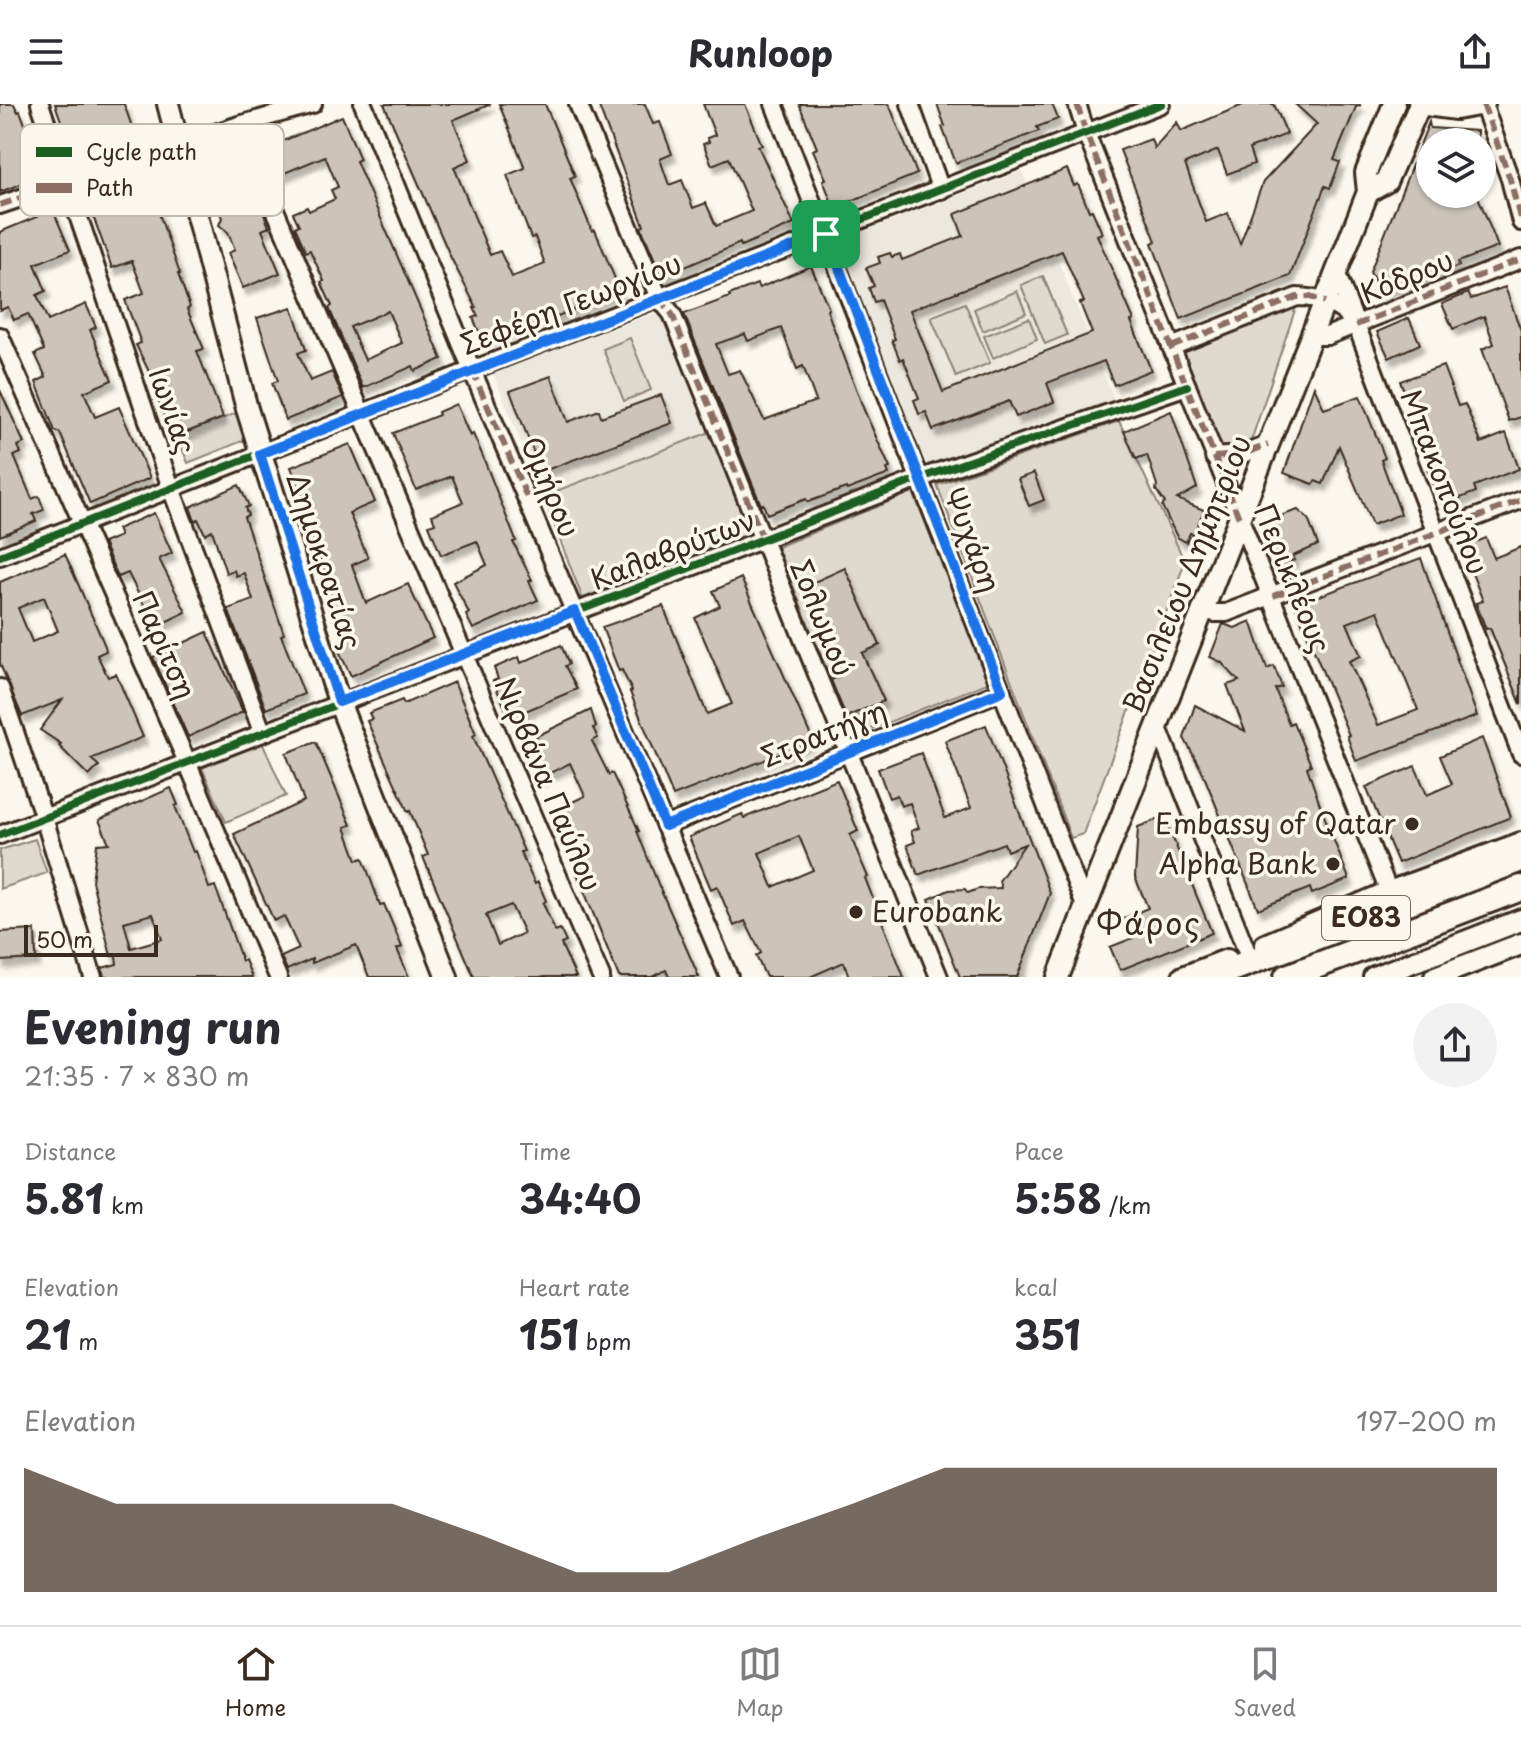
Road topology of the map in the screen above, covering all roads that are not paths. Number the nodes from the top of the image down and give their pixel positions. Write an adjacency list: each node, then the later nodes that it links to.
1 (40, 104): 13 (street, Ιωνίας)
2 (168, 104): 14 (street, Δημοκρατίας)
3 (313, 104): 15 (street)
4 (363, 104): 34 (street, Ομήρου)
5 (578, 104): 28 (street, Σολωμού)
6 (774, 104): 25 (street, Ψυχάρη)
7 (910, 104): 17 (street)
8 (1077, 104): 16 (street, Περικλέους)
9 (1161, 104): 16 (street, Σεφέρη Γεωργίου)
10 (1394, 104): 18 (street, Βασιλείου Δημητρίου)
11 (1419, 104): 12 (street); 18 (street, Βασιλείου Δημητρίου)
12 (1483, 104): 24 (street)
13 (47, 124)
14 (174, 124)
15 (243, 124)
16 (1086, 133): 17 (street, Σεφέρη Γεωργίου); 33 (street, Περικλέους)
17 (941, 190): 25 (street, Σεφέρη Γεωργίου)
18 (1368, 192): 27 (street, Βασιλείου Δημητρίου)
19 (20, 198): 20 (street)
20 (0, 205)
21 (79, 216): 41 (street, Ιωνίας)
22 (199, 216): 38 (street, Δημοκρατίας)
23 (278, 216): 36 (street, Νιρβάνα Παύλου)
24 (1521, 222)
25 (826, 234): 28 (street, Σεφέρη Γεωργίου); 40 (street, Ψυχάρη)
26 (1521, 259): 30 (street, Κόδρου)
27 (1336, 272): 29 (street, Βασιλείου Δημητρίου); 30 (street, Μπακοπούλου)
28 (659, 298): 34 (street, Σεφέρη Γεωργίου); 46 (street, Σολωμού)
29 (1325, 302): 30 (street); 32 (street, Βασιλείου Δημητρίου); 33 (street)
30 (1356, 325): 32 (street, Κόδρου); 45 (street, Μπακοπούλου)
31 (0, 336): 44 (street, Παρίτση)
32 (1311, 336): 37 (street, Βασιλείου Δημητρίου)
33 (1171, 347): 35 (street, Περικλέους)
34 (472, 370): 36 (street, Σεφέρη Γεωργίου); 50 (street, Ομήρου)
35 (1187, 386): 39 (street, Περικλέους); 40 (street, Καλαβρύτων)
36 (363, 414): 38 (street, Σεφέρη Γεωργίου); 51 (street, Νιρβάνα Παύλου)
37 (1268, 445): 39 (street); 43 (street, Βασιλείου Δημητρίου)
38 (260, 454): 41 (street, Σεφέρη Γεωργίου); 54 (street, Δημοκρατίας)
39 (1214, 457): 43 (street, Περικλέους)
40 (921, 478): 46 (street, Καλαβρύτων); 53 (street, Ψυχάρη)
41 (171, 488): 44 (street, Σεφέρη Γεωργίου); 56 (street, Ιωνίας)
42 (1521, 500): 45 (street)
43 (1239, 518): 48 (street, Περικλέους); 49 (street, Βασιλείου Δημητρίου)
44 (82, 524): 47 (street, Σεφέρη Γεωργίου); 59 (street, Παρίτση)
45 (1436, 533): 48 (street); 58 (street, Μπακοπούλου)
46 (763, 539): 50 (street, Καλαβρύτων); 57 (street, Σολωμού)
47 (0, 556)
48 (1273, 596): 49 (street); 66 (street, Περικλέους)
49 (1203, 608): 55 (street, Βασιλείου Δημητρίου)
50 (575, 611): 51 (street, Καλαβρύτων); 61 (street, Ομήρου)
51 (465, 654): 54 (street, Καλαβρύτων); 76 (street, Νιρβάνα Παύλου)
52 (0, 688): 60 (street)
53 (1002, 691): 57 (street, Στρατήγη); 67 (street, Ψυχάρη)
54 (339, 702): 56 (street, Καλαβρύτων); 75 (street, Δημοκρατίας)
55 (1157, 725): 67 (street, Βασιλείου Δημητρίου); 71 (street)
56 (262, 731): 59 (street, Καλαβρύτων)
57 (849, 752): 61 (street, Στρατήγη); 78 (street, Σολωμού)
58 (1521, 754)
59 (187, 762): 60 (street, Καλαβρύτων); 74 (street, Παρίτση)
60 (44, 818): 62 (street, Καλαβρύτων); 73 (street)
61 (665, 826): 77 (street, Ομήρου)
62 (0, 835)
63 (1521, 843): 66 (street)
64 (1521, 859): 82 (main road, ΕΟ83)
65 (1521, 888): 83 (main road, ΕΟ83)
66 (1389, 892): 71 (street)
67 (1085, 906): 70 (street, Βασιλείου Δημητρίου)
68 (1521, 920): 84 (street)
69 (1521, 944): 72 (street)
70 (1070, 946): 79 (street, Βασιλείου Δημητρίου); 80 (street)
71 (1247, 952): 81 (street)
72 (1460, 973): 85 (street)
73 (93, 977)
74 (278, 977)
75 (447, 977)
76 (601, 977)
77 (729, 977)
78 (939, 977)
79 (1058, 977)
80 (1074, 977)
81 (1183, 977)
82 (1211, 977)
83 (1287, 977)
84 (1374, 977)
85 (1435, 977)

